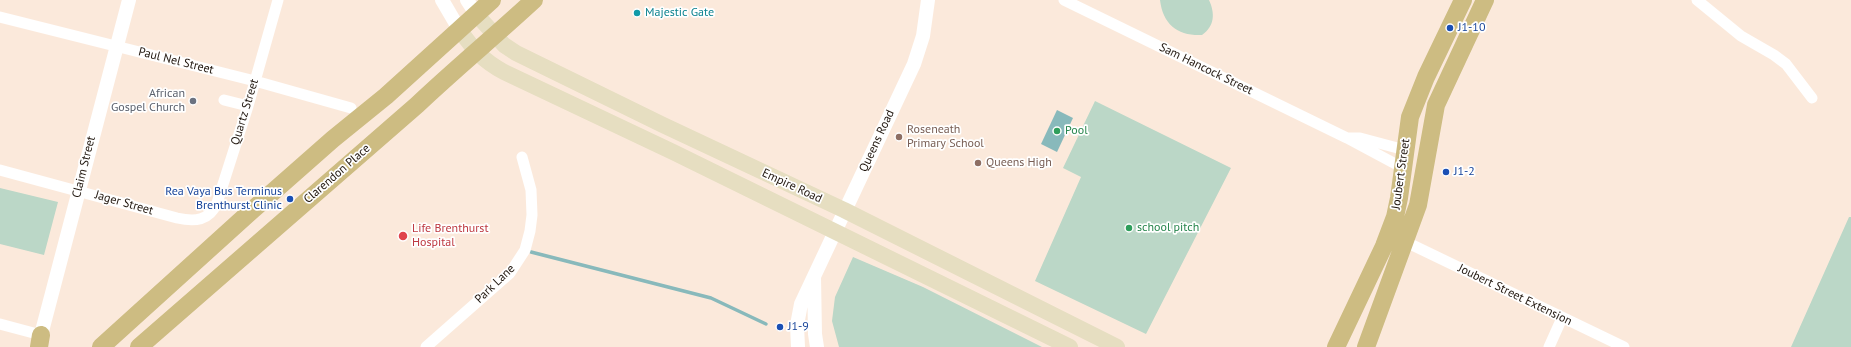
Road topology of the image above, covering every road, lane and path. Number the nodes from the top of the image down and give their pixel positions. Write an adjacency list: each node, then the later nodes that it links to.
1 (129, 0): 15 (street, Claim Street)
2 (278, 0): 17 (street, Quartz Street)
3 (442, 0): 13 (street)
4 (492, 0): 11 (main road)
5 (534, 0): 14 (main road, Clarendon Place)
6 (928, 0): 28 (street, Queens Road)
7 (1064, 0): 22 (street, Sam Hancock Street)
8 (1463, 0): 23 (main road, Joubert Street)
9 (1485, 0): 31 (main road, Joubert Street)
10 (1697, 0): 18 (street)
11 (472, 7): 13 (main road); 14 (main road, Empire Road)
12 (0, 17): 15 (street, Paul Nel Street)
13 (459, 29): 16 (main road, Empire Road); 36 (main road)
14 (496, 36): 16 (main road, Clarendon Place); 28 (main road, Empire Road)
15 (116, 46): 17 (street, Paul Nel Street); 27 (street, Claim Street)
16 (476, 52): 30 (main road, Empire Road); 37 (main road, Clarendon Place)
17 (255, 80): 20 (street, Quartz Street); 21 (street, Paul Nel Street)
18 (1812, 98)
19 (224, 100): 20 (street)
20 (248, 106): 29 (street, Quartz Street)
21 (351, 108)
22 (1347, 138): 23 (street, Sam Hancock Street); 25 (street, Sam Hancock Street)
23 (1405, 150): 25 (main road, Joubert Street)
24 (522, 157): 38 (street, Park Lane)
25 (1403, 168): 43 (main road, Joubert Street)
26 (0, 170): 27 (street, Jager Street)
27 (78, 190): 29 (street, Jager Street); 35 (street, Claim Street)
28 (844, 210): 30 (street, Queens Road); 42 (main road, Empire Road)
29 (203, 219)
30 (834, 231): 32 (street, Queens Road); 41 (main road, Empire Road)
31 (1406, 242): 33 (street, Joubert Street Extension); 44 (main road, Joubert Street)
32 (814, 277): 39 (street, Queens Road); 40 (street, Queens Road)
33 (1562, 318): 45 (street); 46 (street, Joubert Street Extension)
34 (0, 324): 35 (street)
35 (40, 341)
36 (101, 347)
37 (139, 347)
38 (426, 347)
39 (798, 347)
40 (817, 347)
41 (1070, 347)
42 (1117, 347)
43 (1336, 347)
44 (1366, 347)
45 (1549, 347)
46 (1624, 347)

